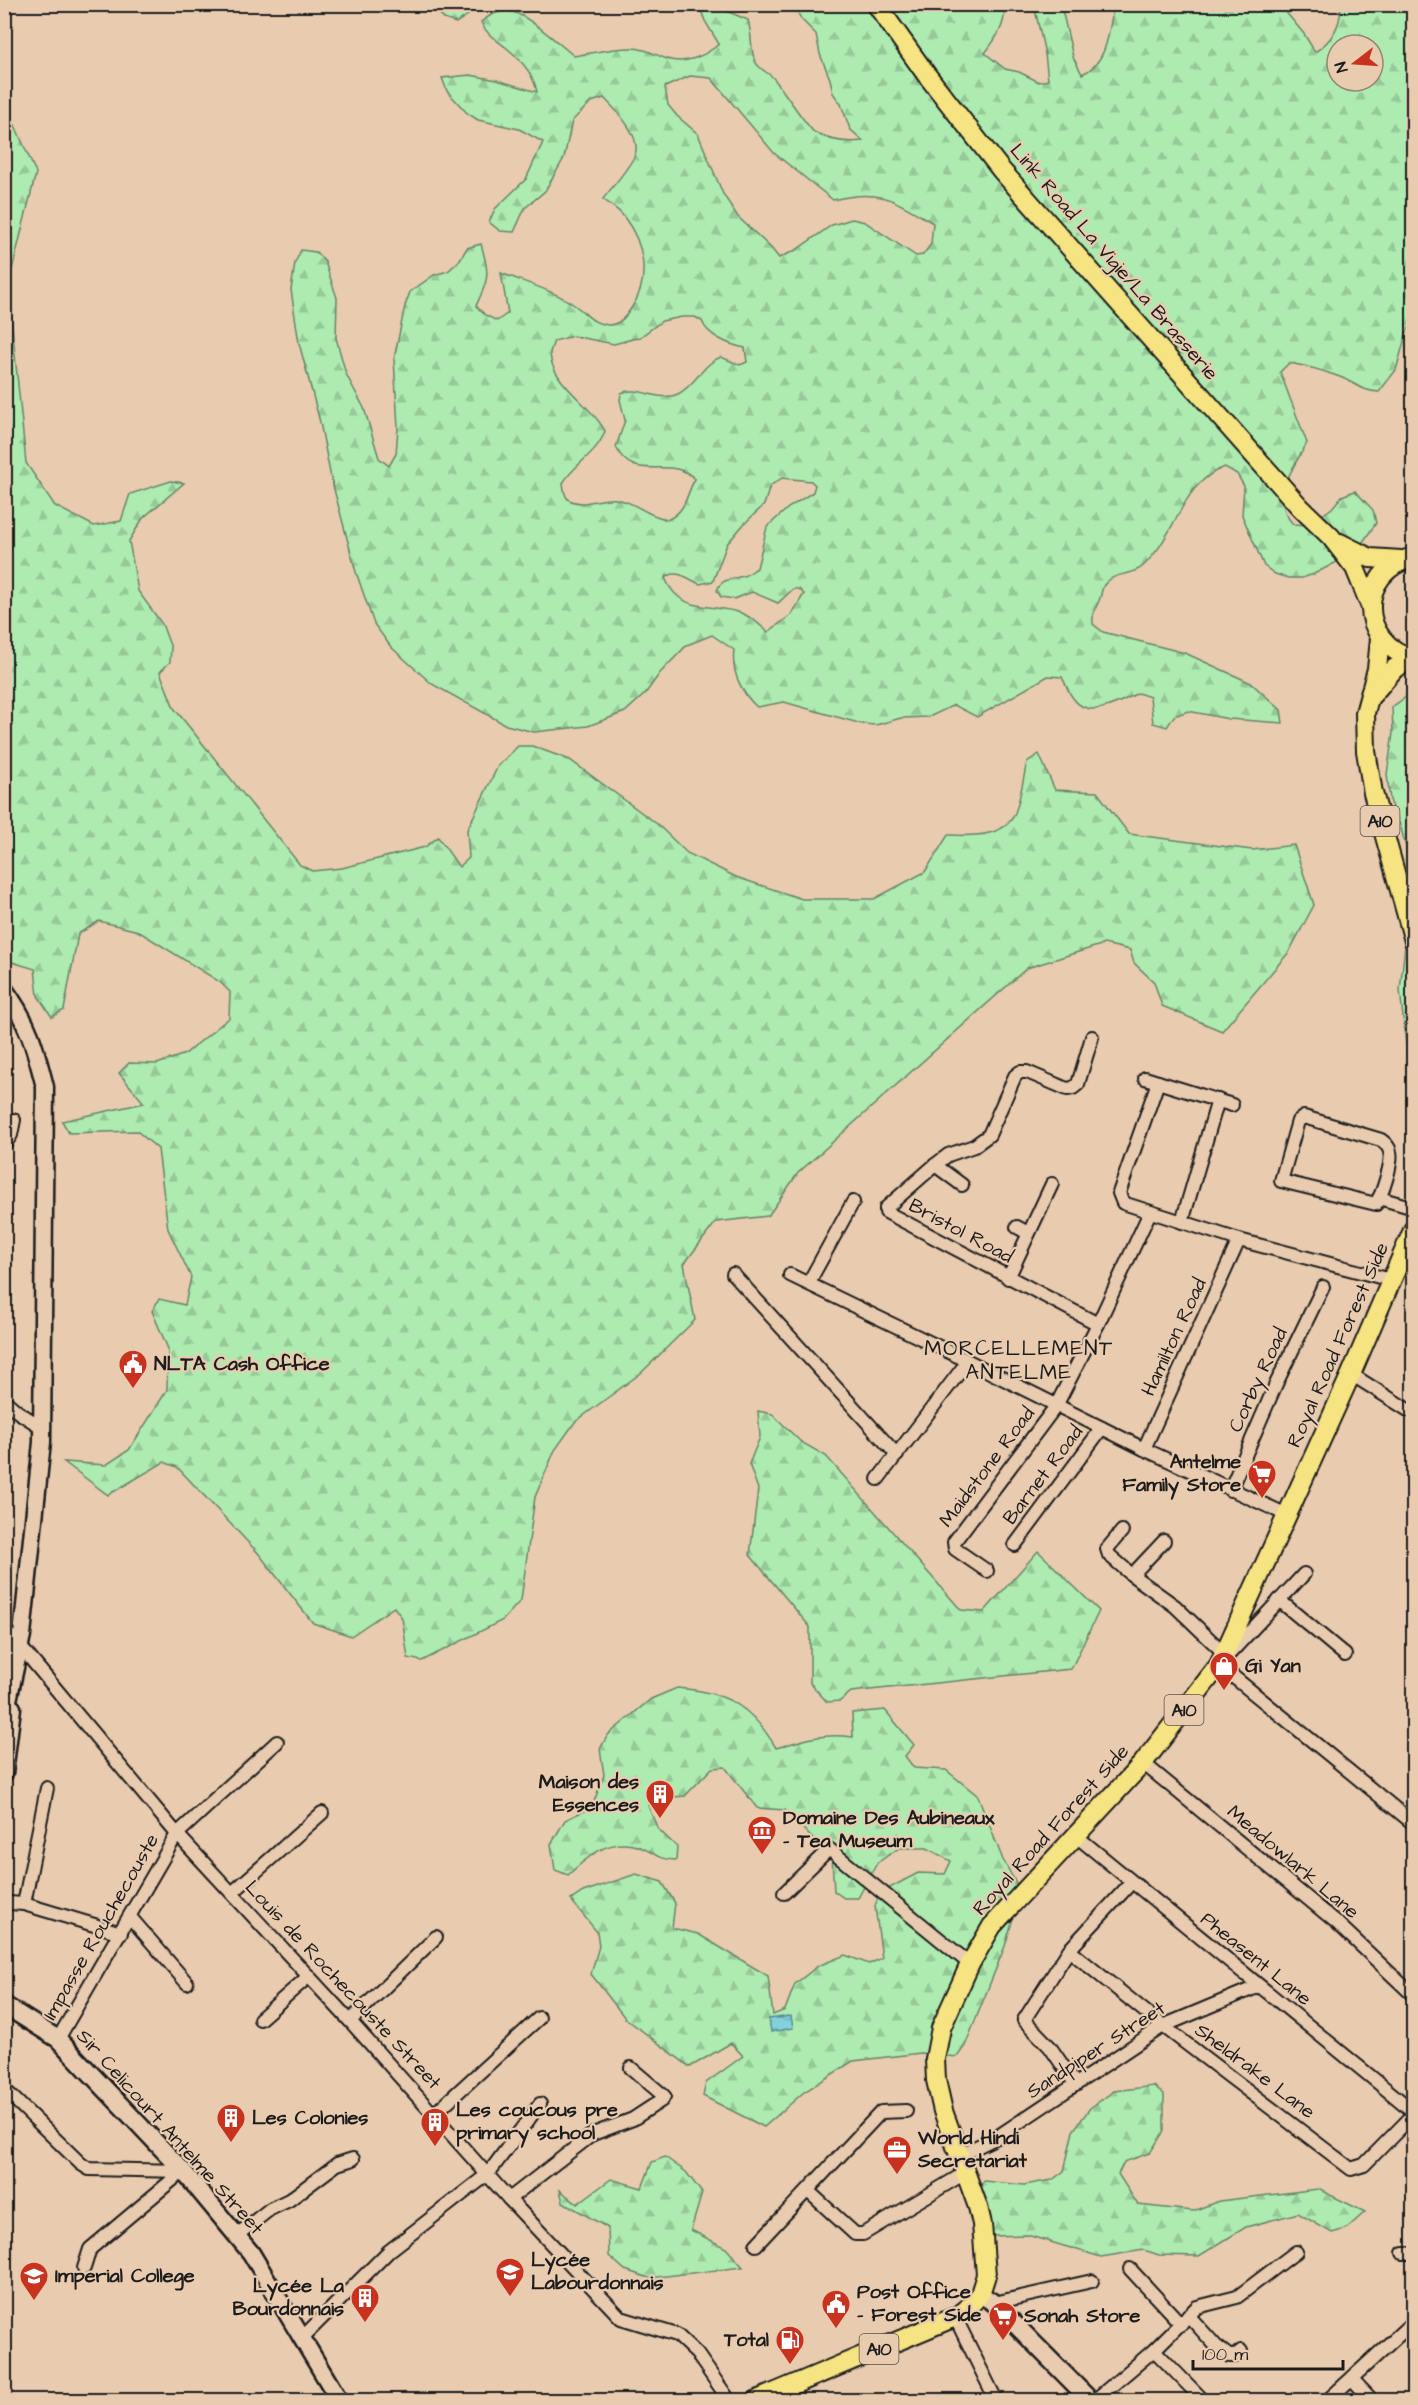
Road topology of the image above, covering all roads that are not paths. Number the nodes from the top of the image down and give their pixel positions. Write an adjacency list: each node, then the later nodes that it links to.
1 (876, 4): 2 (main road, Link Road La Vigie/La Brasserie)
2 (1331, 537): 3 (main road); 4 (main road)
3 (1407, 558): 4 (main road)
4 (1371, 607): 5 (main road)
5 (1380, 638): 6 (main road); 7 (main road)
6 (1413, 659): 7 (main road)
7 (1369, 698): 8 (main road, A10)
8 (1413, 941)
9 (4, 989): 39 (street)
10 (1092, 1037): 17 (street, Bristol Road)
11 (1144, 1078): 12 (street)
12 (1158, 1082): 13 (street); 23 (street)
13 (1218, 1100): 14 (street); 24 (street)
14 (1232, 1105)
15 (14, 1120): 16 (street)
16 (4, 1145)
17 (935, 1165): 19 (street); 29 (street, Bristol Road)
18 (1052, 1184): 29 (street)
19 (962, 1185)
20 (1379, 1198): 20 (street); 22 (street)
21 (853, 1202): 31 (street)
22 (1413, 1208)
23 (1150, 1212): 24 (street); 33 (street, Maidstone Road)
24 (1182, 1222): 26 (street)
25 (1413, 1228): 30 (main road, Royal Road Forest Side / A10)
26 (1239, 1240): 30 (street); 41 (street, Hamilton Road)
27 (733, 1274): 42 (street)
28 (790, 1275): 31 (street)
29 (1008, 1278): 33 (street, Bristol Road)
30 (1391, 1280): 35 (main road, Royal Road Forest Side / A10)
31 (809, 1282): 34 (street)
32 (1323, 1287): 44 (street, Corby Road)
33 (1098, 1324): 37 (street, Maidstone Road)
34 (968, 1361): 37 (street); 42 (street)
35 (1351, 1374): 38 (street); 45 (main road, Royal Road Forest Side / A10)
36 (4, 1400): 39 (street)
37 (1056, 1406): 40 (street); 49 (street, Maidstone Road)
38 (1413, 1411)
39 (43, 1428): 54 (street)
40 (1102, 1428): 41 (street); 48 (street, Barnet Road)
41 (1144, 1449): 44 (street)
42 (897, 1455): 43 (street)
43 (878, 1479)
44 (1230, 1490): 45 (street)
45 (1287, 1515): 56 (main road, Royal Road Forest Side / A10)
46 (1122, 1531): 51 (street)
47 (1164, 1541): 51 (street)
48 (1015, 1545)
49 (987, 1571)
50 (1304, 1574): 52 (street)
51 (1132, 1575): 56 (street)
52 (1279, 1600): 55 (street); 56 (street)
53 (4, 1630): 54 (street, Louis de Rochecouste Street)
54 (20, 1646): 57 (street); 65 (street, Louis de Rochecouste Street)
55 (1345, 1655)
56 (1221, 1659): 60 (main road, Royal Road Forest Side / A10); 64 (street)
57 (16, 1669): 58 (street); 61 (street)
58 (4, 1719)
59 (277, 1742): 65 (street, Impasse Rouchecouste)
60 (1143, 1763): 66 (main road, Royal Road Forest Side / A10); 80 (street, Meadowlark Lane)
61 (4, 1773)
62 (47, 1788): 70 (street)
63 (322, 1813): 68 (street)
64 (1413, 1824)
65 (177, 1834): 68 (street, Louis de Rochecouste Street); 72 (street, Impasse Rouchecouste)
66 (1075, 1835): 67 (street, Pheasent Lane); 76 (main road, Royal Road Forest Side / A10)
67 (1131, 1883): 75 (street); 79 (street, Pheasent Lane)
68 (232, 1893): 77 (street, Louis de Rochecouste Street)
69 (784, 1893): 76 (street)
70 (24, 1904): 71 (street); 73 (street)
71 (4, 1907)
72 (130, 1917): 73 (street, Impasse Rouchecouste); 78 (street)
73 (121, 1934): 86 (street, Impasse Rouchecouste)
74 (436, 1937): 84 (street)
75 (1069, 1950): 85 (street, Sheldrake Lane); 88 (street)
76 (970, 1964): 95 (main road, Royal Road Forest Side / A10)
77 (309, 1976): 83 (street); 84 (street, Louis de Rochecouste Street)
78 (187, 1983)
79 (1259, 1986): 85 (street, Sandpiper Street); 92 (street, Pheasent Lane)
80 (1413, 1996)
81 (4, 2005): 86 (street, Sir Celicourt Antelme Street)
82 (539, 2018): 93 (street)
83 (260, 2019)
84 (351, 2021): 93 (street, Louis de Rochecouste Street)
85 (1163, 2026): 88 (street, Sandpiper Street); 92 (street, Sheldrake Lane)
86 (58, 2039): 96 (street, Sir Celicourt Antelme Street)
87 (631, 2068): 99 (street)
88 (1076, 2085): 95 (street, Sandpiper Street)
89 (4, 2089): 96 (street)
90 (540, 2104): 97 (street)
91 (906, 2111): 98 (street)
92 (1413, 2113)
93 (434, 2114): 97 (street, Louis de Rochecouste Street)
94 (353, 2159): 100 (street)
95 (961, 2165): 98 (street, Sandpiper Street); 106 (main road, Royal Road Forest Side / A10)
96 (183, 2171): 100 (street, Sir Celicourt Antelme Street); 103 (street)
97 (488, 2174): 99 (street, Louis de Rochecouste Street); 110 (street)
98 (808, 2191): 101 (street)
99 (509, 2199): 116 (street, Louis de Rochecouste Street)
100 (237, 2235): 110 (street, Sir Celicourt Antelme Street)
101 (756, 2245)
102 (1296, 2252): 108 (street)
103 (84, 2268)
104 (1130, 2269): 108 (street)
105 (1092, 2281): 106 (street)
106 (987, 2299): 107 (main road, Royal Road Forest Side / A10); 118 (street)
107 (955, 2316): 114 (main road, Royal Road Forest Side / A10); 117 (street)
108 (1184, 2320): 111 (street); 112 (street)
109 (1413, 2321): 113 (street)
110 (302, 2338): 115 (street, Sir Celicourt Antelme Street)
111 (1154, 2350): 119 (street); 120 (street)
112 (1241, 2351)
113 (1352, 2379): 121 (street); 122 (street)
114 (768, 2398)
115 (339, 2400)
116 (729, 2400)
117 (996, 2400)
118 (1090, 2400)
119 (1095, 2400)
120 (1203, 2400)
121 (1328, 2400)
122 (1372, 2400)

